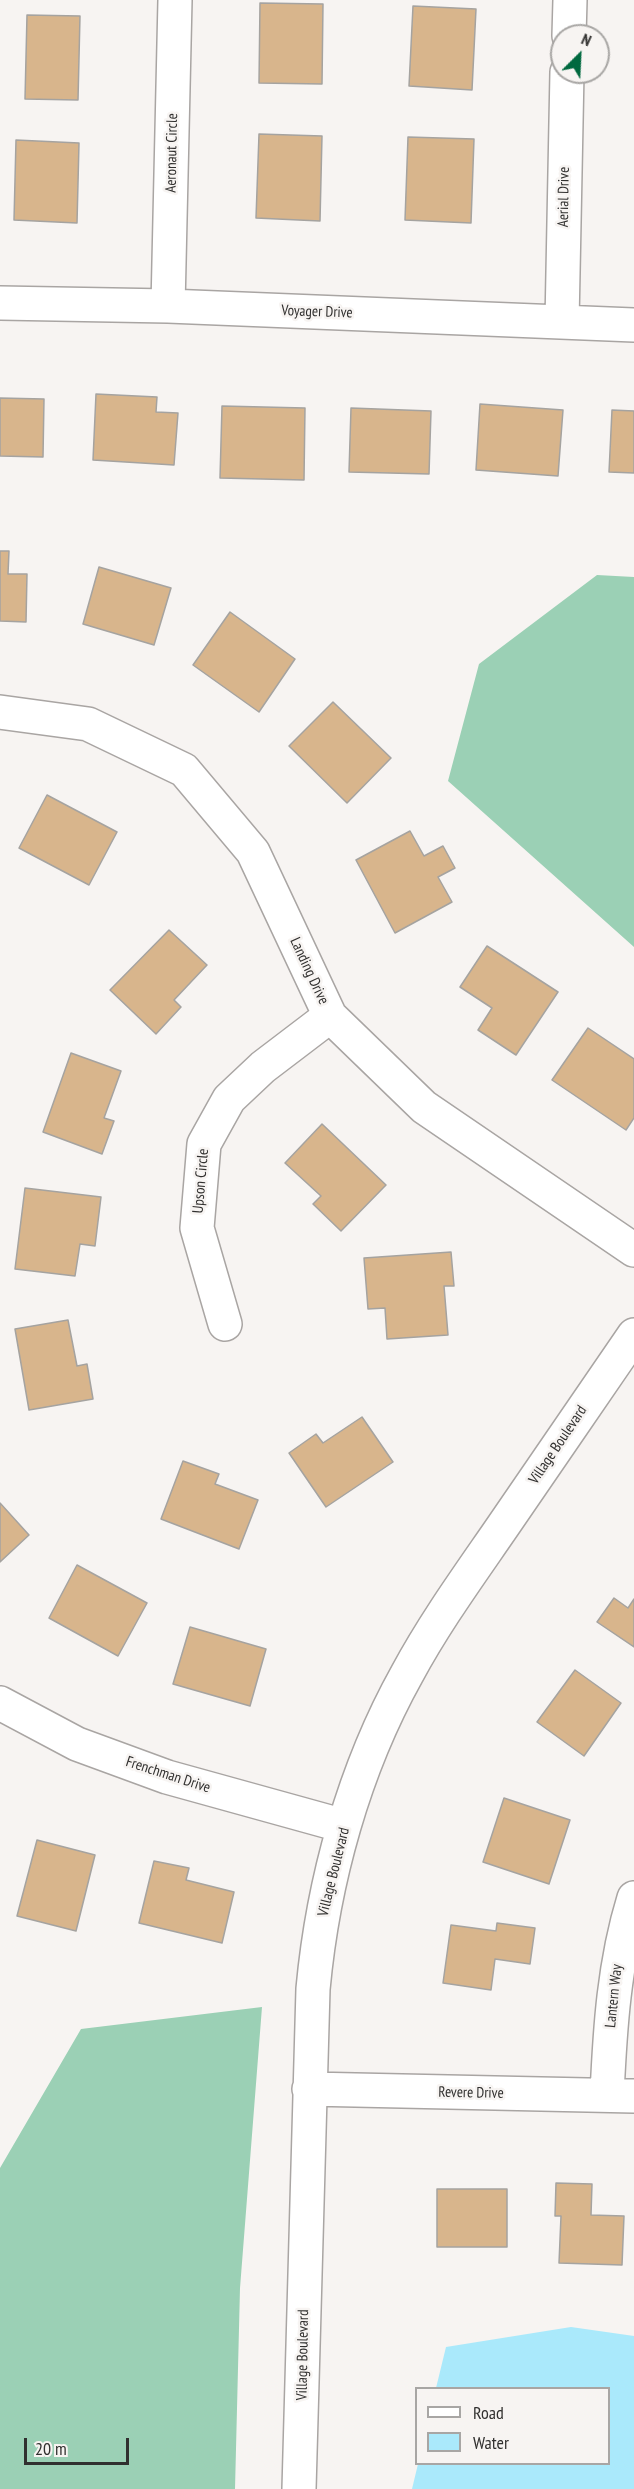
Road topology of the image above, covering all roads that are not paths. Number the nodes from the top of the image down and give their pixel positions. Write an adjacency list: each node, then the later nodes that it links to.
1 (175, 0): 6 (street, Aeronaut Circle)
2 (570, 0): 3 (street)
3 (569, 24)
4 (567, 84): 7 (street, Aerial Drive)
5 (0, 303): 6 (street, Voyager Drive)
6 (168, 306): 7 (street, Voyager Drive)
7 (562, 322): 8 (street, Voyager Drive)
8 (634, 325)
9 (0, 712): 10 (street, Landing Drive)
10 (330, 1016): 11 (street, Landing Drive); 12 (street, Upson Circle)
11 (634, 1250)
12 (225, 1324)
13 (634, 1335): 15 (street, Village Boulevard)
14 (0, 1703): 15 (street, Frenchman Drive)
15 (344, 1826): 17 (street, Village Boulevard)
16 (634, 1898): 18 (street, Lantern Way)
17 (309, 2089): 18 (street, Revere Drive); 19 (street, Village Boulevard)
18 (621, 2096)
19 (300, 2489)

